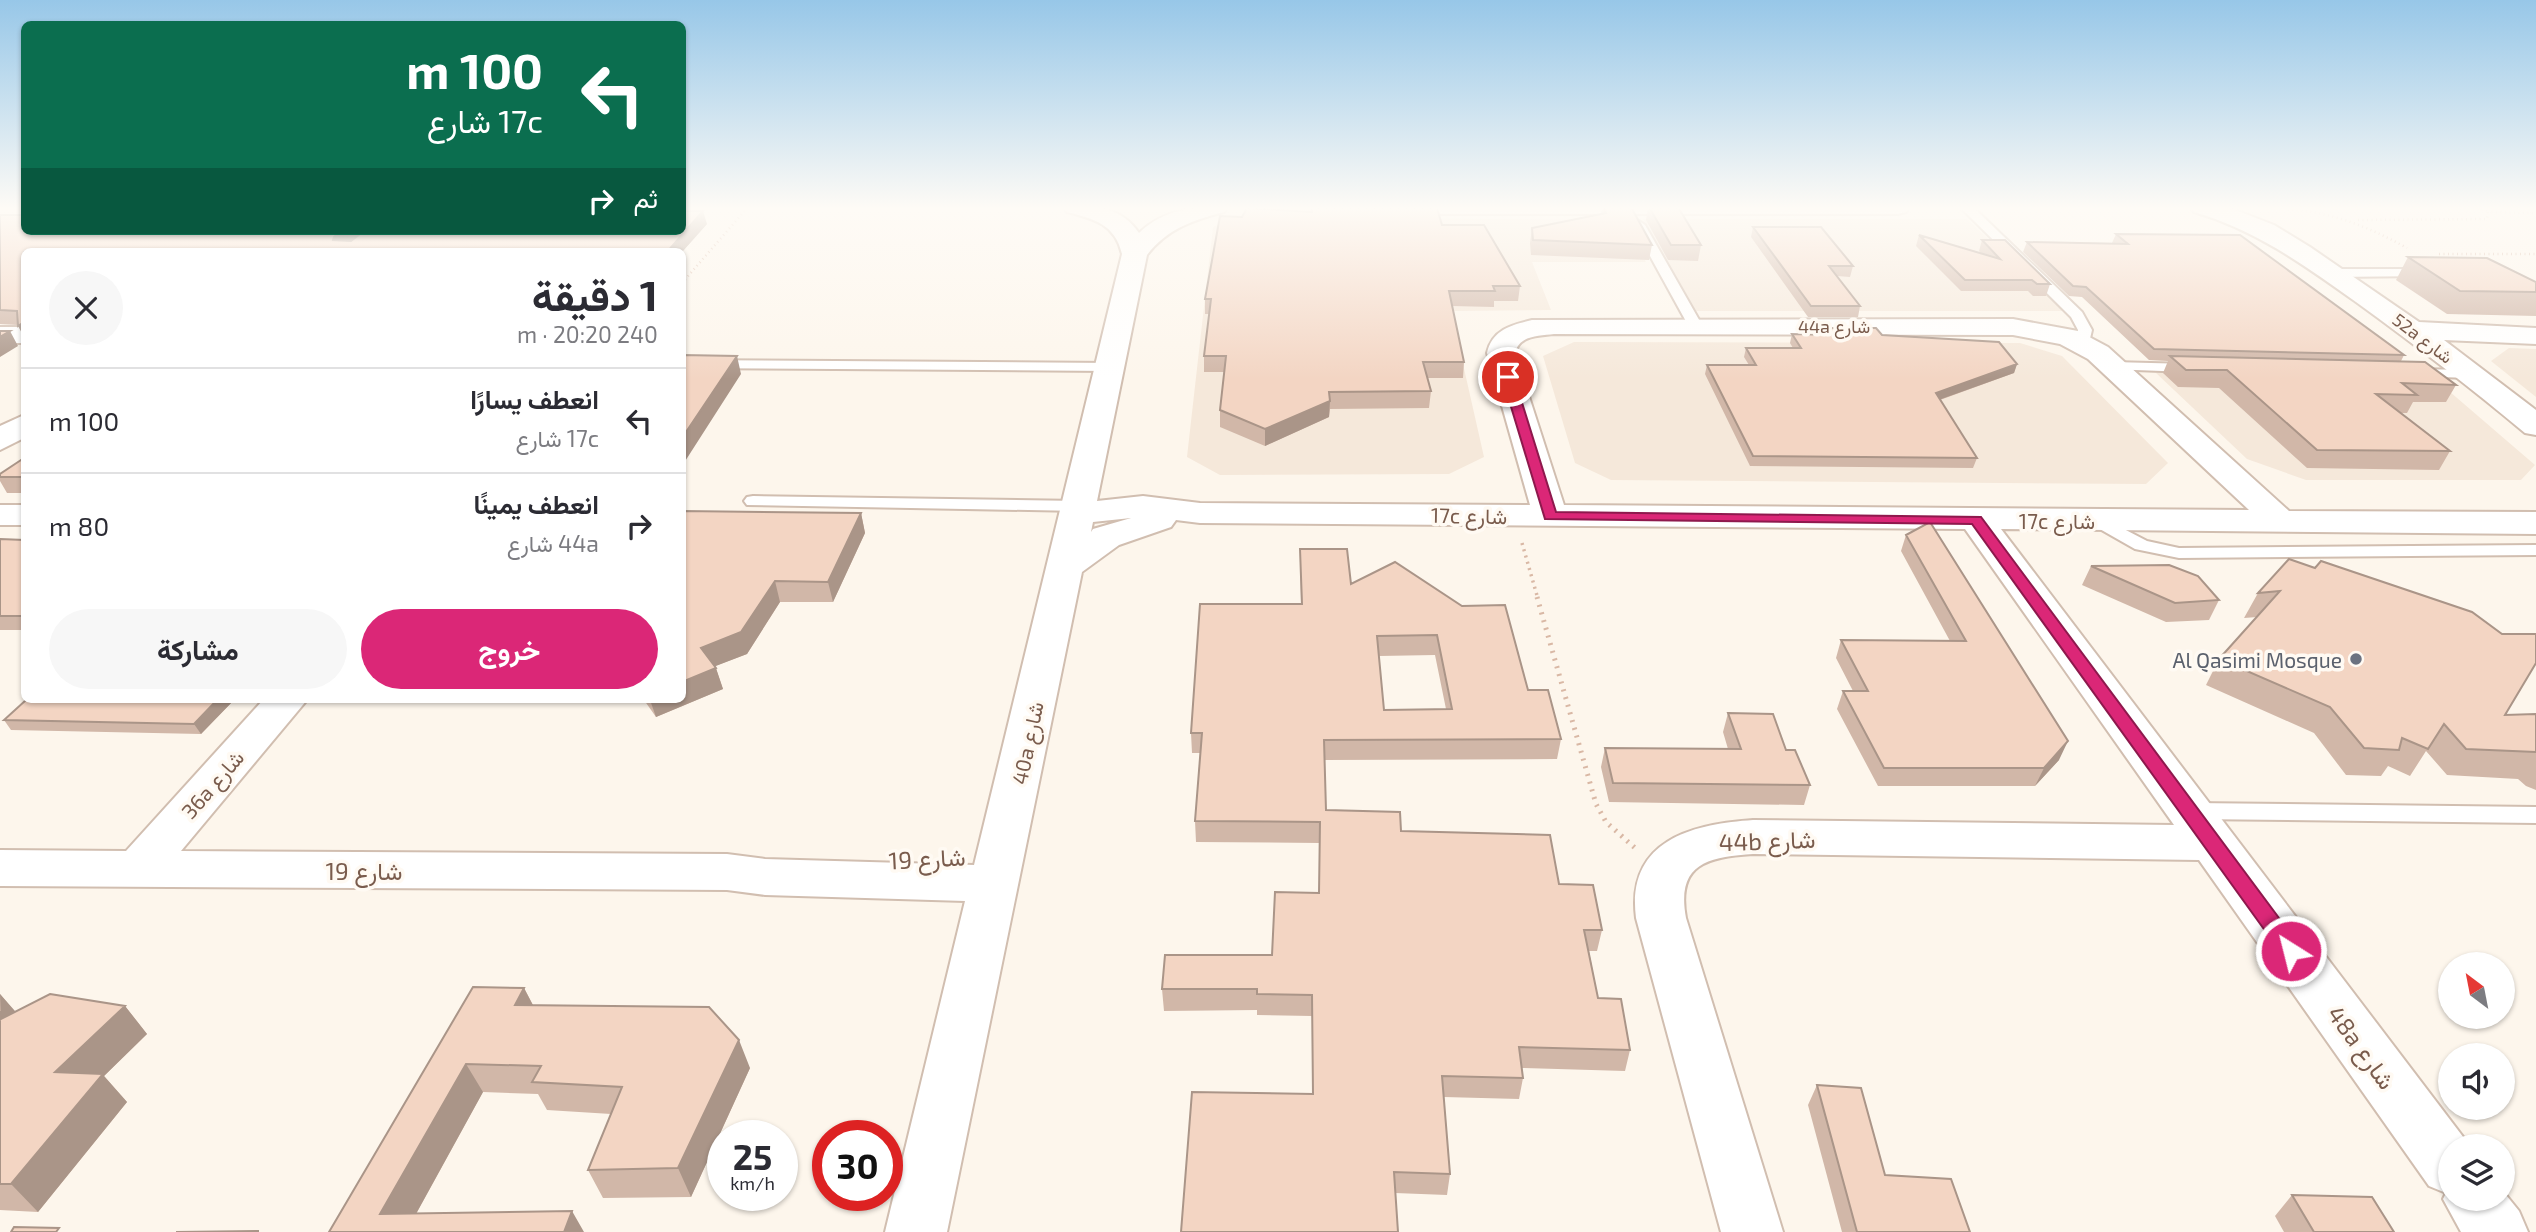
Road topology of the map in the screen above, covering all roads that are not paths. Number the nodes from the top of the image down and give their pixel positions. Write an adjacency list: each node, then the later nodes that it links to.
1 (1133, 264): 15 (street, 40a شارع)
2 (1661, 264): 7 (lane)
3 (2025, 264): 12 (lane)
4 (2321, 264): 5 (street, 52a شارع)
5 (2331, 273): 6 (lane); 8 (street, 52a شارع)
6 (2444, 273)
7 (1695, 325): 12 (street, 44a شارع); 27 (street, 44a شارع)
8 (2413, 330): 11 (street); 18 (street, 52a شارع)
9 (21, 334): 10 (street)
10 (0, 335)
11 (2536, 336)
12 (2083, 344): 14 (street, 44a شارع)
13 (686, 364): 15 (lane)
14 (2113, 366): 16 (lane); 30 (street, 44a شارع)
15 (1111, 367): 22 (street, 40a شارع)
16 (2208, 368)
17 (2397, 372): 18 (lane)
18 (2470, 374): 20 (street, 52a شارع)
19 (21, 426): 21 (street)
20 (2536, 426)
21 (0, 440)
22 (1082, 496): 23 (lane); 24 (street, 17c شارع); 24 (street, 17c شارع); 33 (street, 40a شارع)
23 (753, 501)
24 (1163, 513): 27 (street, 17c شارع); 33 (street, 17c شارع)
25 (0, 515): 26 (street)
26 (21, 515)
27 (1550, 516): 28 (street, 17c شارع)
28 (1976, 520): 29 (street, 17c شارع); 36 (street, 48a شارع)
29 (2097, 520): 30 (street, 17c شارع); 32 (lane)
30 (2279, 520): 31 (street, 17c شارع)
31 (2536, 523)
32 (2536, 550)
33 (1066, 567): 39 (street, 40a شارع)
34 (283, 703): 38 (street, 36a شارع)
35 (2536, 815): 36 (lane)
36 (2200, 827): 40 (street, 48a شارع); 43 (street, 44b شارع)
37 (0, 868): 38 (street, شارع 19)
38 (138, 869): 39 (street, شارع 19)
39 (999, 869): 42 (street, 40a شارع)
40 (2438, 1151)
41 (2482, 1211): 44 (street)
42 (916, 1232)
43 (1752, 1232)
44 (2497, 1232)

